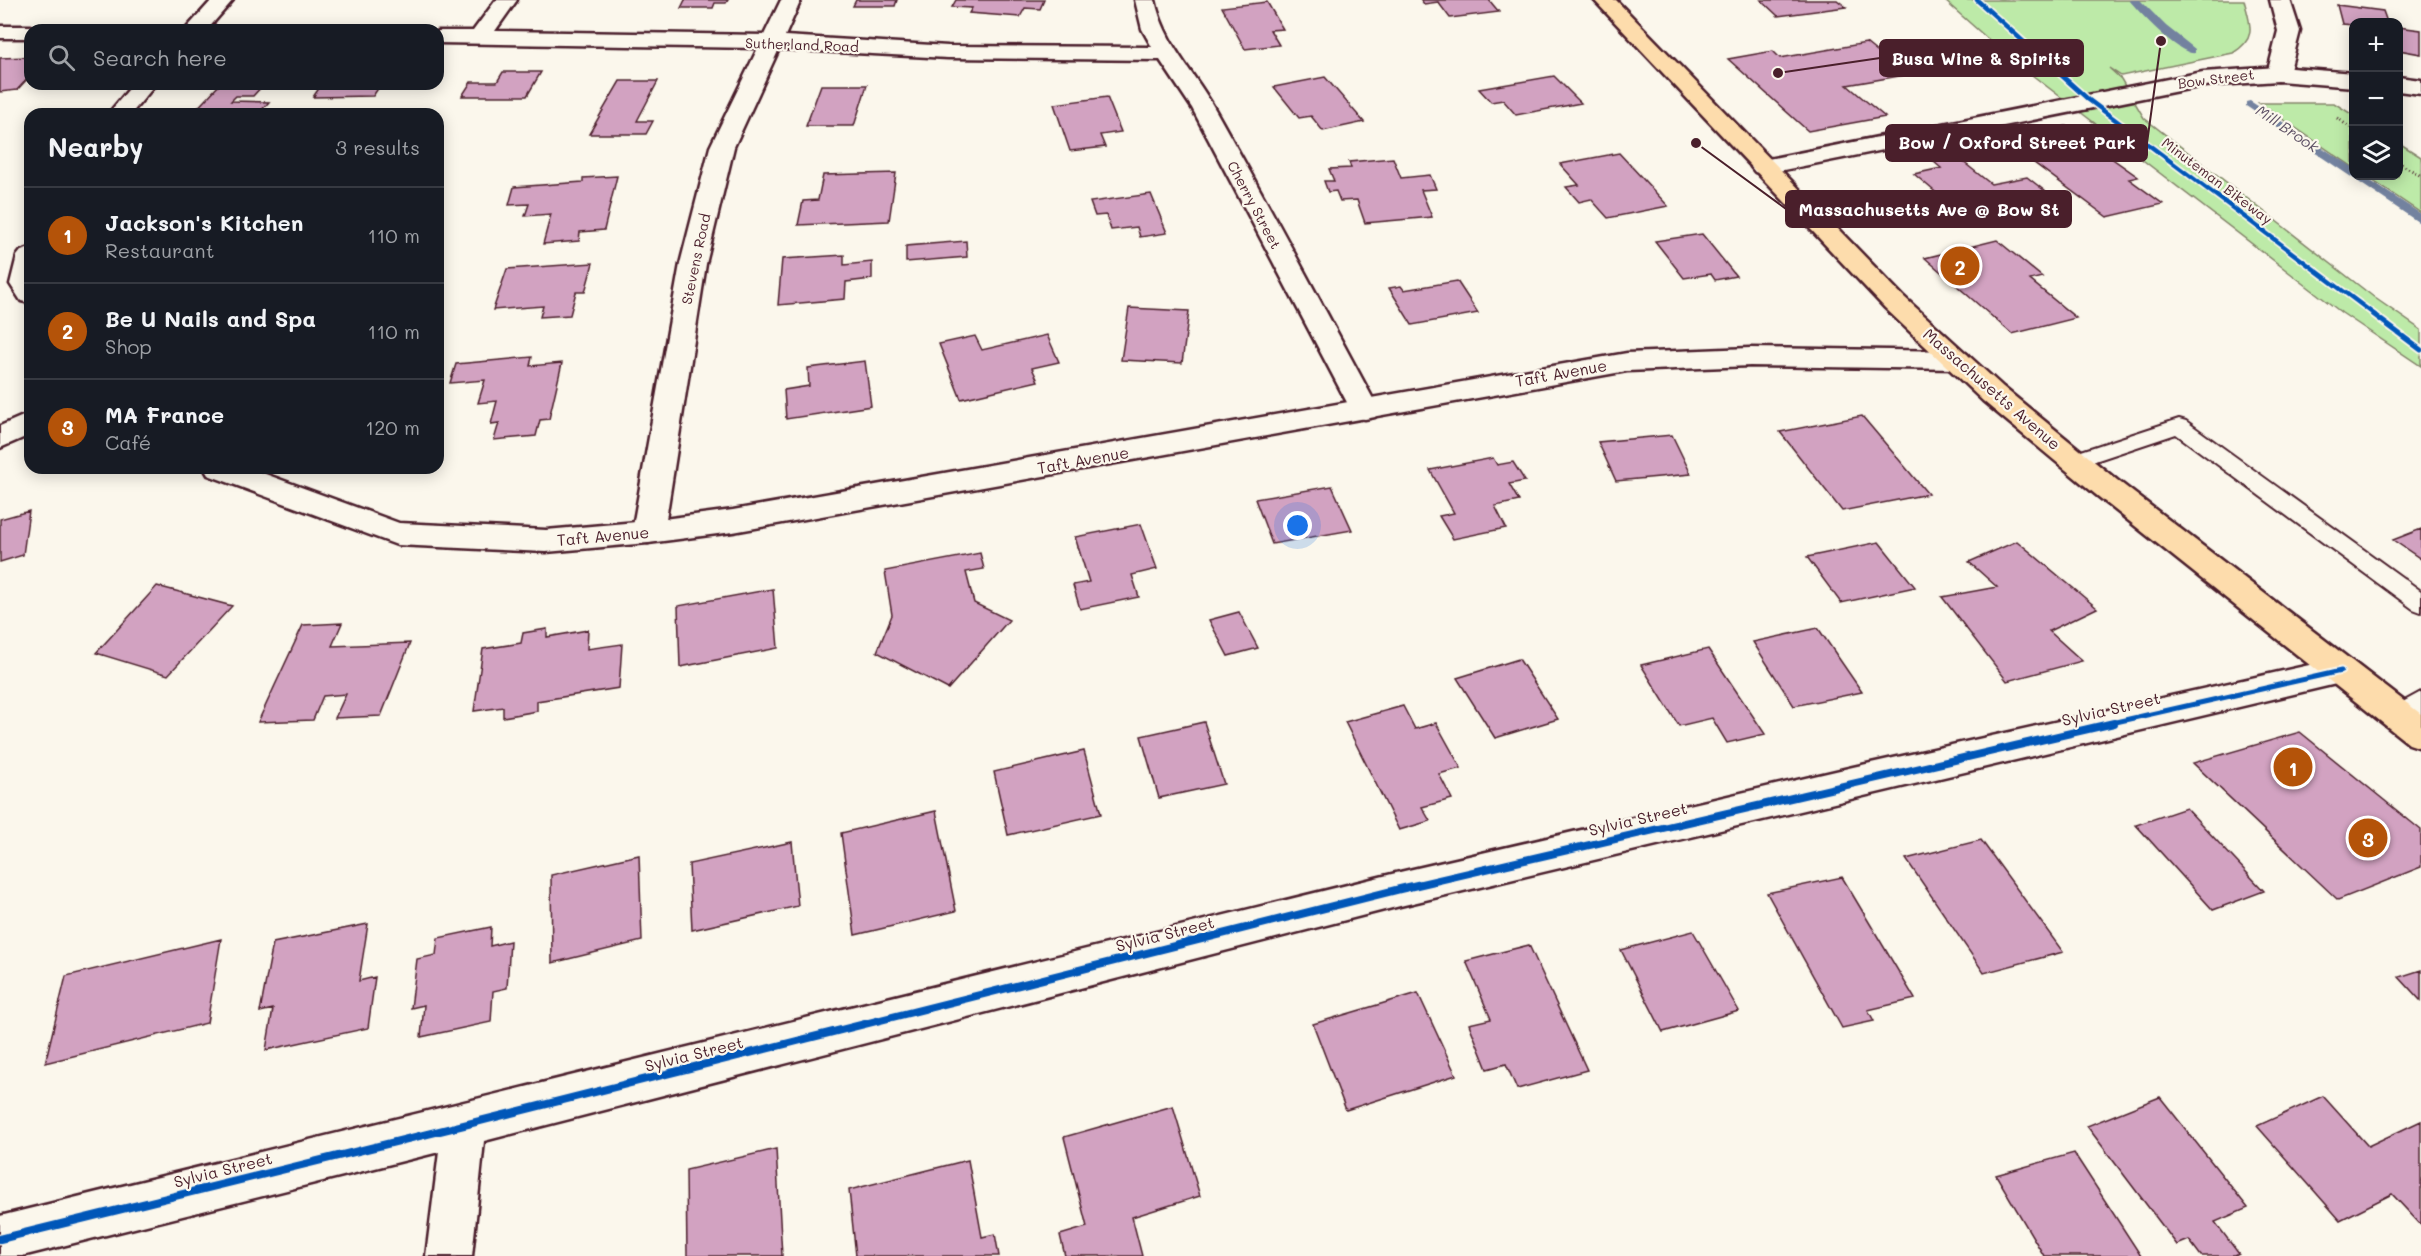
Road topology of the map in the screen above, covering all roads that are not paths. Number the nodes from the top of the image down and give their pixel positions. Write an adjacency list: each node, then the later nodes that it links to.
1 (223, 0): 7 (street)
2 (507, 0): 11 (street)
3 (791, 0): 12 (street, Stevens Road)
4 (1145, 0): 13 (street, Cherry Street)
5 (1604, 0): 20 (main road, Massachusetts Avenue)
6 (2280, 0): 14 (street)
7 (201, 24)
8 (0, 32): 9 (street)
9 (24, 32)
10 (444, 37): 11 (street, Sutherland Road)
11 (480, 38): 12 (street, Sutherland Road)
12 (770, 42): 13 (street, Sutherland Road); 27 (street, Stevens Road)
13 (1166, 54): 22 (street, Cherry Street)
14 (2277, 74): 15 (street, Bow Street); 20 (street, Bow Street)
15 (2349, 80)
16 (2403, 85): 17 (street)
17 (2421, 87)
18 (140, 90): 19 (street)
19 (124, 108)
20 (1763, 167): 21 (main road, Massachusetts Avenue)
21 (1957, 360): 22 (street, Taft Avenue); 25 (main road, Massachusetts Avenue)
22 (1365, 410): 27 (street, Taft Avenue)
23 (24, 426): 24 (street)
24 (0, 438)
25 (2074, 461): 28 (lane); 29 (main road, Massachusetts Avenue)
26 (235, 474): 27 (street, Taft Avenue)
27 (648, 532)
28 (2421, 603)
29 (2341, 671): 30 (main road, Massachusetts Avenue); 32 (street, Sylvia Street)
30 (2410, 709): 31 (main road, Massachusetts Avenue)
31 (2421, 734)
32 (464, 1125): 33 (street, Sylvia Street); 34 (street)
33 (0, 1239)
34 (449, 1256)

